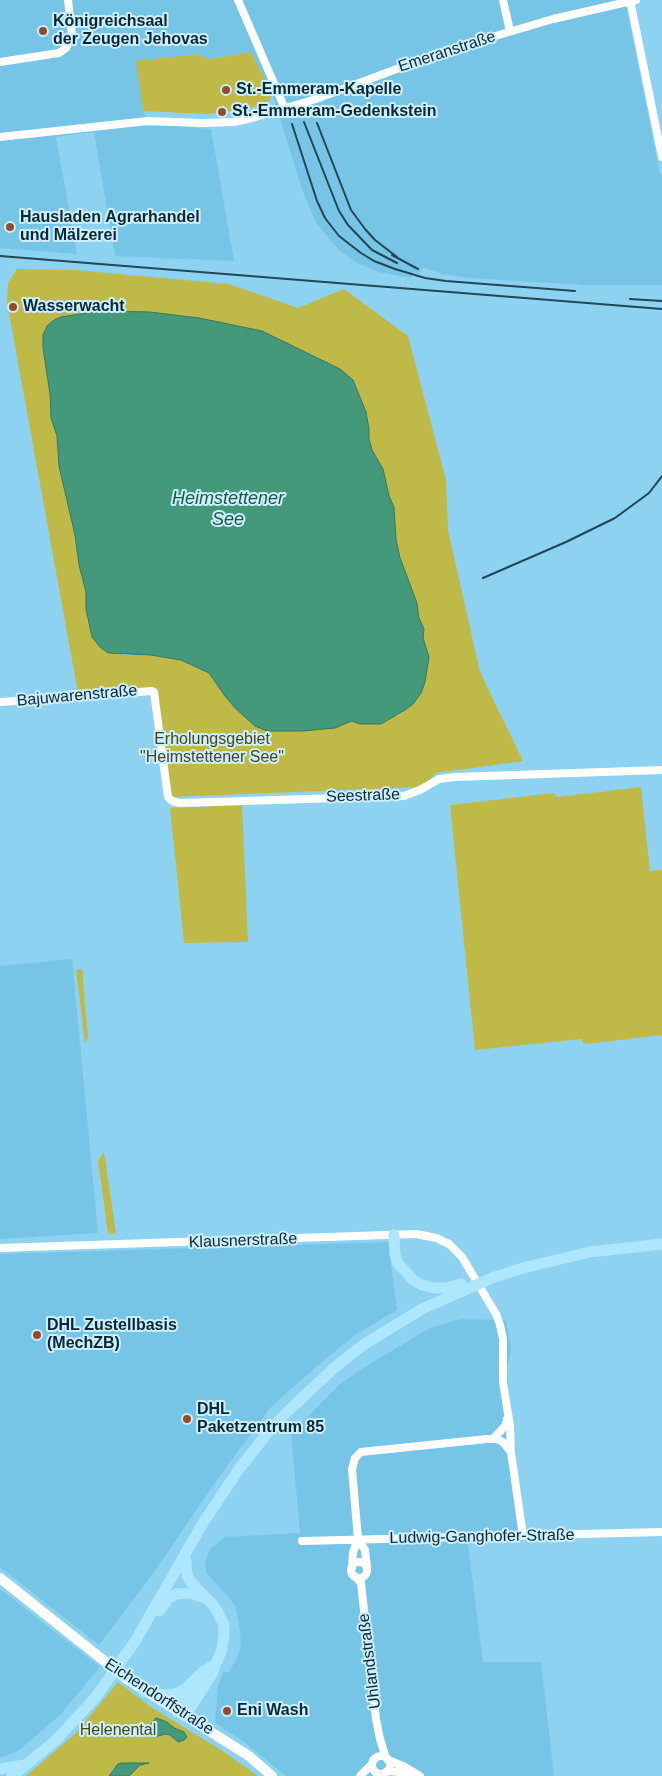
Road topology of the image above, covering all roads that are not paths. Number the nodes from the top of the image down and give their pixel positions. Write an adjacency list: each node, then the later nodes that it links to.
1 (68, 0): 6 (street)
2 (238, 0): 7 (street)
3 (503, 0): 5 (street)
4 (632, 0): 5 (street, Emeranstraße); 9 (street)
5 (510, 31): 7 (street, Emeranstraße)
6 (0, 62)
7 (285, 109): 8 (street, Emeranstraße)
8 (0, 137)
9 (662, 158)
10 (154, 692): 11 (street, Bajuwarenstraße); 12 (street, Seestraße)
11 (0, 702)
12 (662, 770)
13 (394, 1235): 15 (street, Klausnerstraße); 16 (main road); 17 (street, Klausnerstraße)
14 (662, 1244): 16 (main road)
15 (1, 1248)
16 (508, 1273): 24 (main road)
17 (508, 1419): 18 (street); 19 (street)
18 (493, 1439): 19 (street); 22 (street)
19 (511, 1452): 21 (street)
20 (662, 1532): 21 (street, Ludwig-Ganghofer-Straße)
21 (523, 1536): 22 (street, Ludwig-Ganghofer-Straße)
22 (358, 1539): 23 (street, Ludwig-Ganghofer-Straße); 25 (street); 26 (street)
23 (302, 1541)
24 (185, 1554): 30 (main road); 31 (main road)
25 (352, 1568): 26 (street); 27 (street, Uhlandstraße)
26 (366, 1571): 27 (street); 29 (street)
27 (355, 1576): 29 (street, Uhlandstraße)
28 (0, 1578): 33 (street, Eichendorffstraße)
29 (360, 1584): 35 (street, Uhlandstraße)
30 (209, 1600): 31 (main road); 32 (main road)
31 (141, 1631): 38 (main road)
32 (215, 1665): 33 (main road); 34 (main road)
33 (145, 1692): 34 (street, Eichendorffstraße)
34 (181, 1714): 43 (street, Eichendorffstraße)
35 (380, 1739): 36 (street, Uhlandstraße); 37 (street, Uhlandstraße)
36 (387, 1759): 37 (street); 40 (street, Uhlandstraße); 41 (street)
37 (373, 1761): 40 (street); 44 (street)
38 (25, 1765): 39 (main road); 42 (main road)
39 (0, 1769)
40 (380, 1774): 41 (street)
41 (418, 1775)
42 (12, 1776)
43 (272, 1776)
44 (360, 1776)

